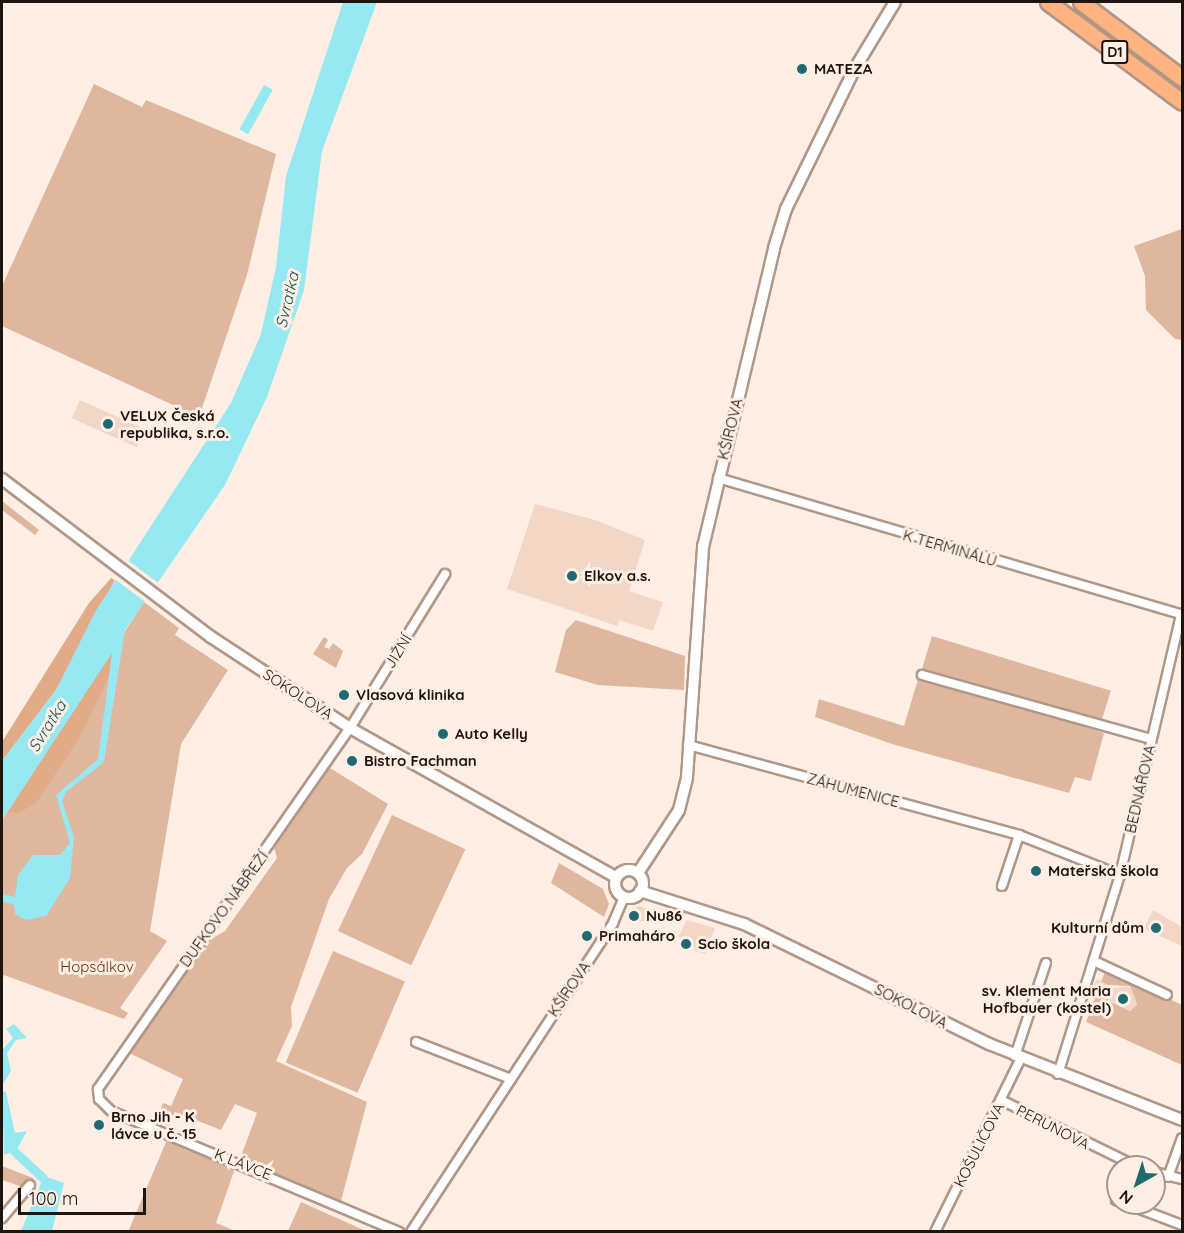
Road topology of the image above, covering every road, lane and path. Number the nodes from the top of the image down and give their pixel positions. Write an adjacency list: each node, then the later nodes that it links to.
1 (895, 2): 6 (street, KŠÍROVA)
2 (1048, 2): 5 (highway, D1)
3 (1081, 2): 4 (highway, D1)
4 (1182, 78)
5 (1182, 102)
6 (718, 478): 9 (street, K TERMINÁLU); 13 (street, KŠÍROVA)
7 (2, 479): 11 (street, SOKOLOVA)
8 (445, 574): 11 (street, JIŽNÍ)
9 (1182, 615): 12 (street, BEDNÁŘOVA)
10 (922, 675): 12 (street)
11 (350, 728): 17 (street, SOKOLOVA); 28 (street, DUFKOVO NÁBŘEŽÍ)
12 (1151, 739): 16 (street, BEDNÁŘOVA)
13 (688, 745): 14 (street, ZÁHUMENICE); 15 (street, KŠÍROVA)
14 (1019, 835): 16 (street, ZÁHUMENICE); 18 (street)
15 (638, 873): 17 (street); 19 (street)
16 (1120, 875): 21 (street, BEDNÁŘOVA)
17 (616, 877): 20 (street)
18 (1002, 886)
19 (640, 891): 20 (street); 25 (street, SOKOLOVA)
20 (624, 897): 27 (street, KŠÍROVA)
21 (1096, 962): 23 (street); 26 (street, BEDNÁŘOVA)
22 (1046, 963): 25 (street)
23 (1167, 995)
24 (416, 1042): 27 (street)
25 (1018, 1057): 26 (street, SOKOLOVA); 29 (street, KOŠULIČOVA)
26 (1058, 1074): 30 (street, SOKOLOVA)
27 (511, 1079): 41 (street, KŠÍROVA)
28 (98, 1089): 40 (street, K LÁVCE)
29 (1001, 1100): 32 (street, PERUNOVA); 39 (street, KOŠULIČOVA)
30 (1182, 1120)
31 (1182, 1138): 33 (street)
32 (1113, 1155)
33 (1168, 1177): 34 (street)
34 (1182, 1179)
35 (30, 1185): 37 (street)
36 (1156, 1215): 38 (street)
37 (2, 1218)
38 (1182, 1225)
39 (936, 1231)
40 (399, 1232)
41 (411, 1232)

